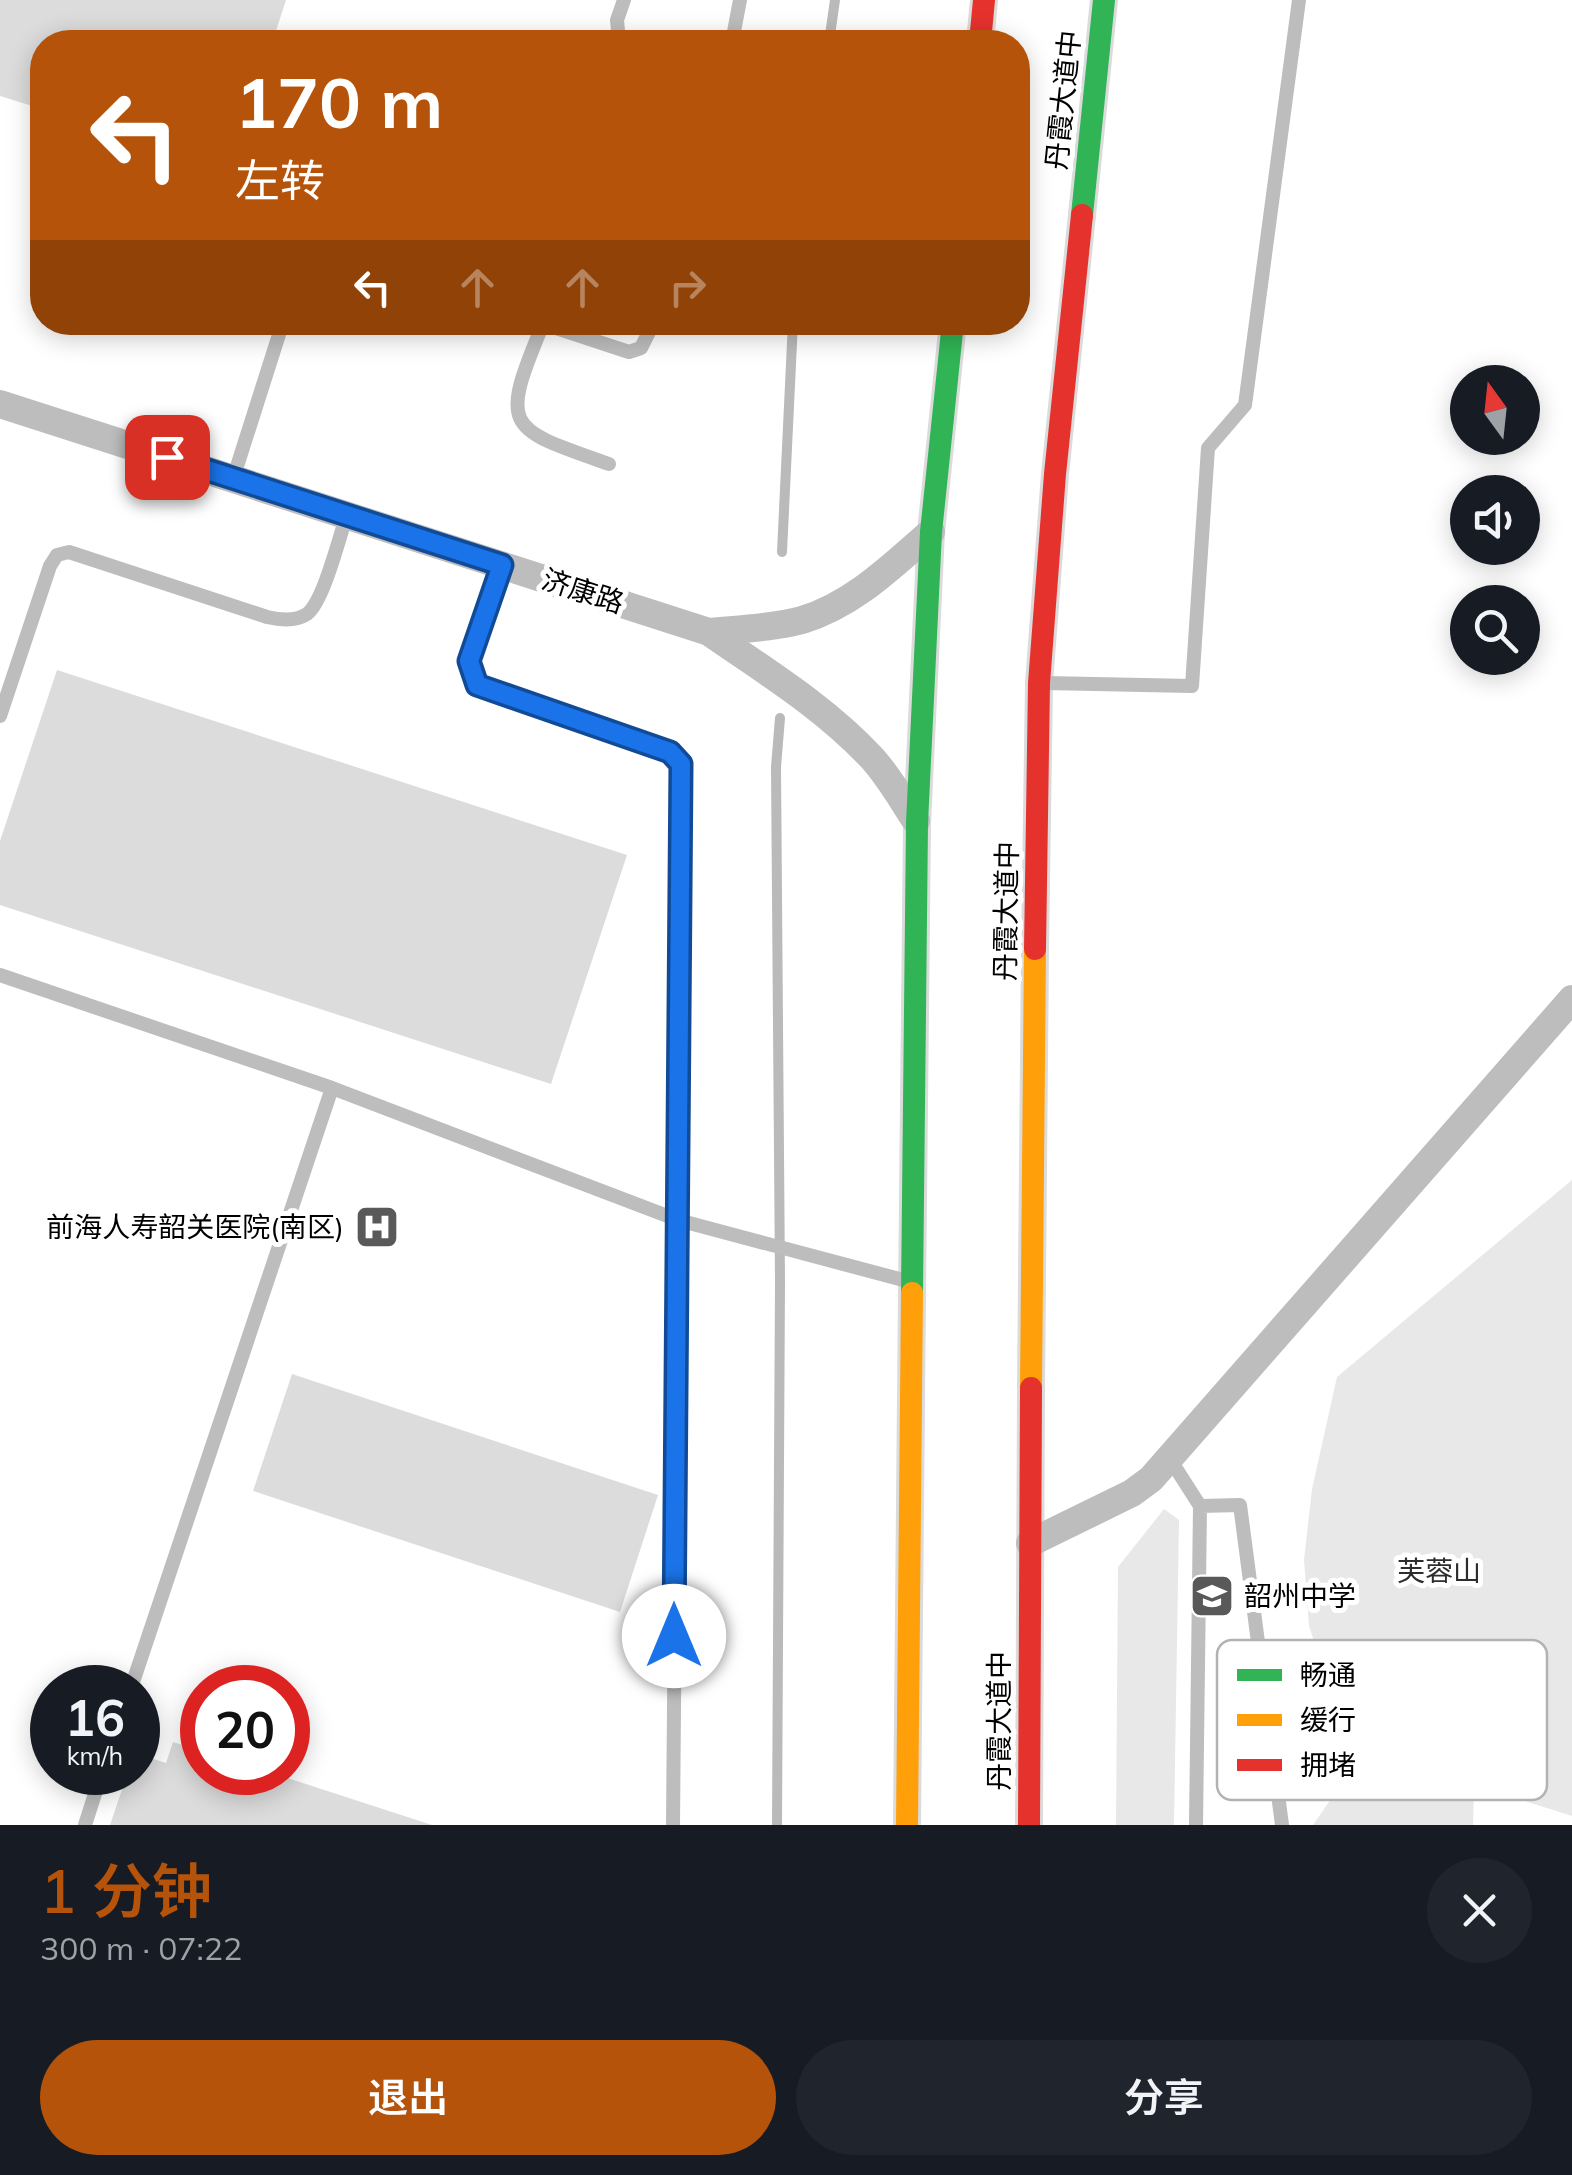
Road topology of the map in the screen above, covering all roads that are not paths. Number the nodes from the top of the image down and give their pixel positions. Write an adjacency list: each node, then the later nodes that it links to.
1 (624, 0): 6 (lane)
2 (740, 0): 7 (lane)
3 (984, 0): 8 (main road)
4 (1104, 0): 21 (main road, 丹霞大道中)
5 (1298, 0): 21 (lane)
6 (619, 30)
7 (734, 30)
8 (981, 30)
9 (279, 335): 16 (lane)
10 (536, 335): 15 (lane)
11 (577, 335): 12 (lane)
12 (648, 335)
13 (953, 335): 18 (main road)
14 (0, 404): 16 (street, 济康路)
15 (609, 464)
16 (233, 479): 17 (street, 济康路)
17 (347, 515): 19 (street, 济康路); 22 (lane)
18 (932, 532): 20 (street, 济康路); 23 (main road)
19 (502, 565): 20 (street, 济康路); 27 (lane)
20 (709, 632): 23 (street, 济康路)
21 (1039, 683): 31 (main road, 丹霞大道中)
22 (0, 716)
23 (918, 823): 28 (main road)
24 (0, 975): 26 (lane)
25 (1572, 998): 29 (street)
26 (332, 1088): 27 (lane); 33 (lane)
27 (678, 1220): 28 (lane); 37 (lane)
28 (912, 1283): 38 (main road)
29 (1170, 1460): 30 (lane); 31 (street)
30 (1200, 1506): 32 (lane); 40 (lane)
31 (1030, 1543): 39 (main road, 丹霞大道中)
32 (1258, 1640)
33 (139, 1665)
34 (95, 1795): 36 (lane)
35 (1279, 1800): 41 (lane)
36 (85, 1825)
37 (672, 1825)
38 (907, 1825)
39 (1029, 1825)
40 (1196, 1825)
41 (1282, 1825)

